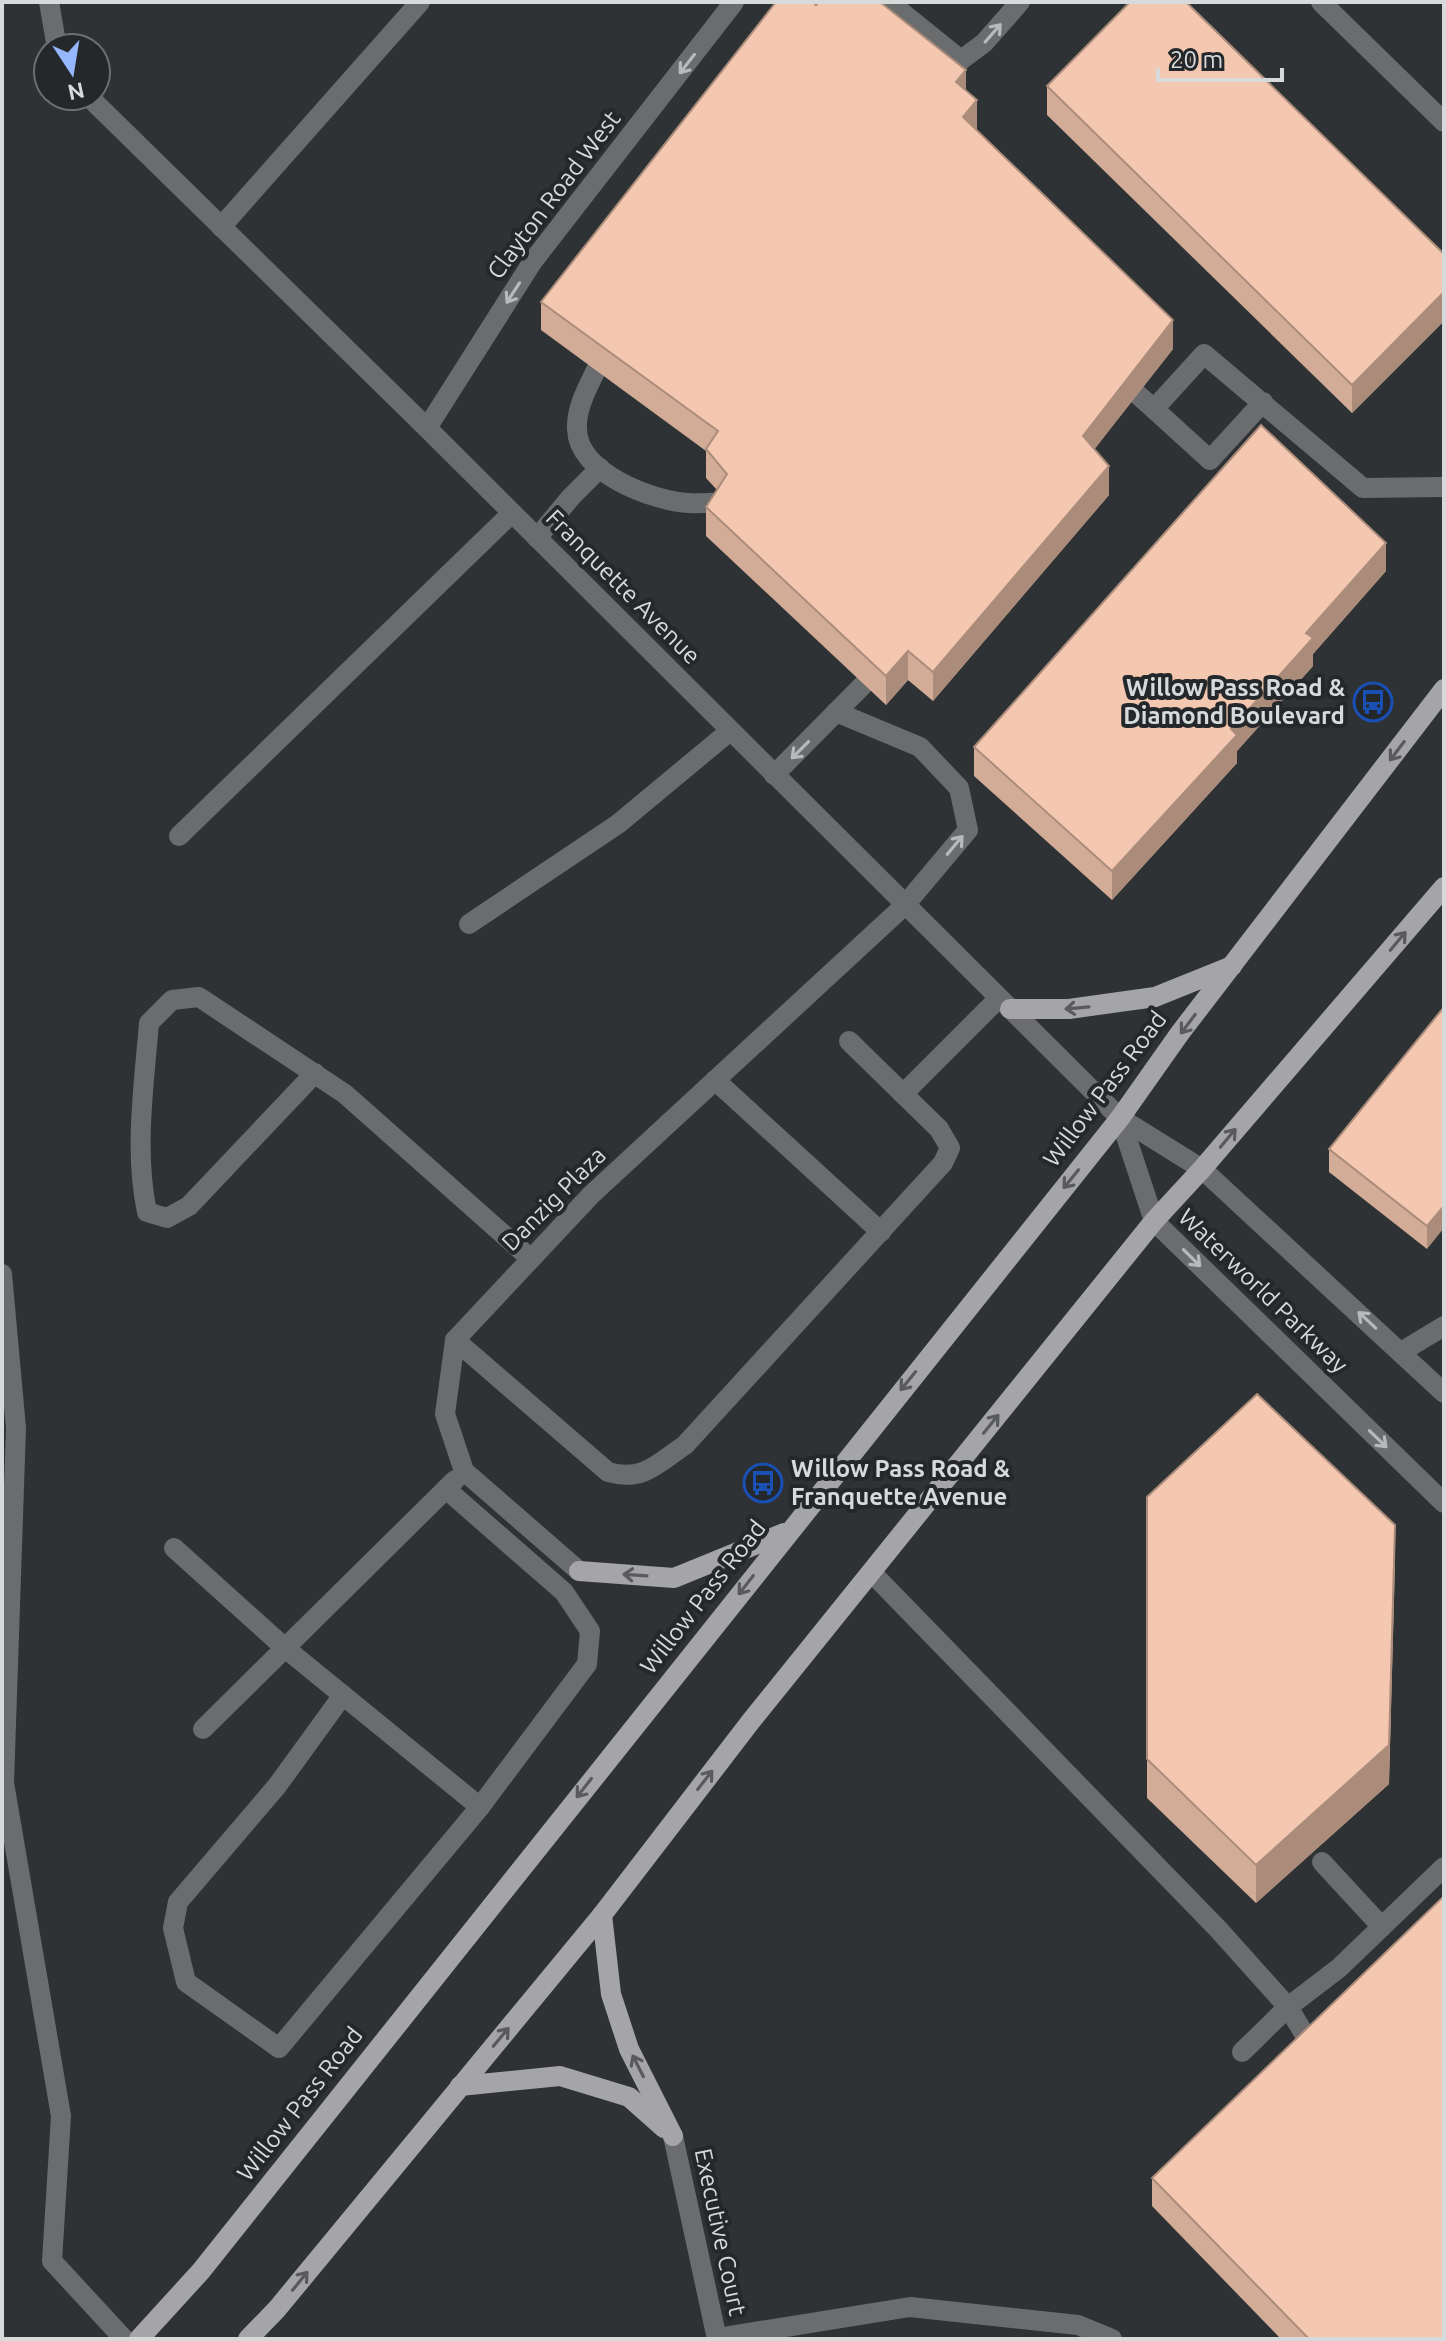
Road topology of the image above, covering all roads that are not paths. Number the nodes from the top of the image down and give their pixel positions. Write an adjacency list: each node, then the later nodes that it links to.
1 (49, 2): 7 (street)
2 (420, 2): 12 (street)
3 (1020, 2): 8 (street, one-way to 3)
4 (1321, 2): 11 (street)
5 (730, 4): 17 (street, Clayton Road West, one-way to 17)
6 (880, 5): 8 (street)
7 (54, 32)
8 (961, 60): 9 (street)
9 (943, 81)
10 (104, 112): 12 (street, Franquette Avenue)
11 (1444, 122)
12 (221, 227): 17 (street, Franquette Avenue)
13 (596, 370): 18 (street)
14 (1137, 394): 16 (street)
15 (1263, 402): 16 (street); 16 (street); 19 (street)
16 (1154, 409)
17 (427, 428): 21 (street, Franquette Avenue)
18 (600, 468): 20 (street); 22 (street)
19 (1444, 487)
20 (727, 502)
21 (512, 513): 22 (street, Franquette Avenue); 28 (street)
22 (537, 538): 26 (street, Franquette Avenue)
23 (864, 684): 25 (street)
24 (1444, 689): 32 (main road, Willow Pass Road, one-way to 32)
25 (836, 712): 27 (street, one-way to 27); 30 (street, Danzig Plaza, one-way to 25)
26 (730, 731): 27 (street, Franquette Avenue); 31 (street)
27 (774, 775): 30 (street, Franquette Avenue)
28 (179, 836)
29 (1444, 887): 39 (main road, one-way to 29)
30 (905, 905): 33 (street, Franquette Avenue); 36 (street, Danzig Plaza)
31 (469, 924)
32 (1232, 966): 33 (main road, one-way to 33); 38 (main road, Willow Pass Road, one-way to 38)
33 (1004, 1004): 37 (street); 38 (street, Franquette Avenue)
34 (849, 1041): 37 (street)
35 (315, 1073): 35 (street); 42 (street)
36 (715, 1080): 41 (street); 42 (street, Danzig Plaza)
37 (903, 1094): 41 (street)
38 (1120, 1118): 39 (street, Waterworld Parkway); 40 (street, Waterworld Parkway); 51 (main road, Willow Pass Road, one-way to 51)
39 (1202, 1169): 40 (main road); 46 (street, Waterworld Parkway, one-way to 39)
40 (1154, 1221): 50 (street, Waterworld Parkway, one-way to 50); 54 (main road, one-way to 40)
41 (881, 1232): 45 (street)
42 (531, 1259): 45 (street, Danzig Plaza)
43 (2, 1274): 69 (street)
44 (1444, 1326): 46 (street)
45 (455, 1340): 48 (street)
46 (1401, 1352): 47 (street, Waterworld Parkway)
47 (1444, 1393)
48 (464, 1471): 49 (street); 53 (street)
49 (446, 1489): 55 (street); 58 (street)
50 (1444, 1503)
51 (788, 1531): 53 (main road, one-way to 53); 70 (main road, Willow Pass Road, one-way to 70)
52 (174, 1548): 55 (street)
53 (579, 1571)
54 (872, 1573): 61 (main road, one-way to 54); 63 (street)
55 (285, 1648): 56 (street); 57 (street)
56 (343, 1695): 58 (street); 58 (street)
57 (203, 1729)
58 (480, 1807)
59 (1322, 1862): 62 (street)
60 (1444, 1867): 62 (street)
61 (602, 1915): 66 (main road, one-way to 61); 67 (main road, one-way to 61)
62 (1382, 1927): 63 (street)
63 (1288, 2007): 64 (street); 65 (street)
64 (1314, 2050)
65 (1242, 2052)
66 (460, 2086): 67 (main road); 71 (main road, one-way to 66)
67 (673, 2136): 68 (street, Executive Court)
68 (717, 2338): 72 (street)
69 (124, 2339)
70 (139, 2339)
71 (248, 2339)
72 (1112, 2339)

